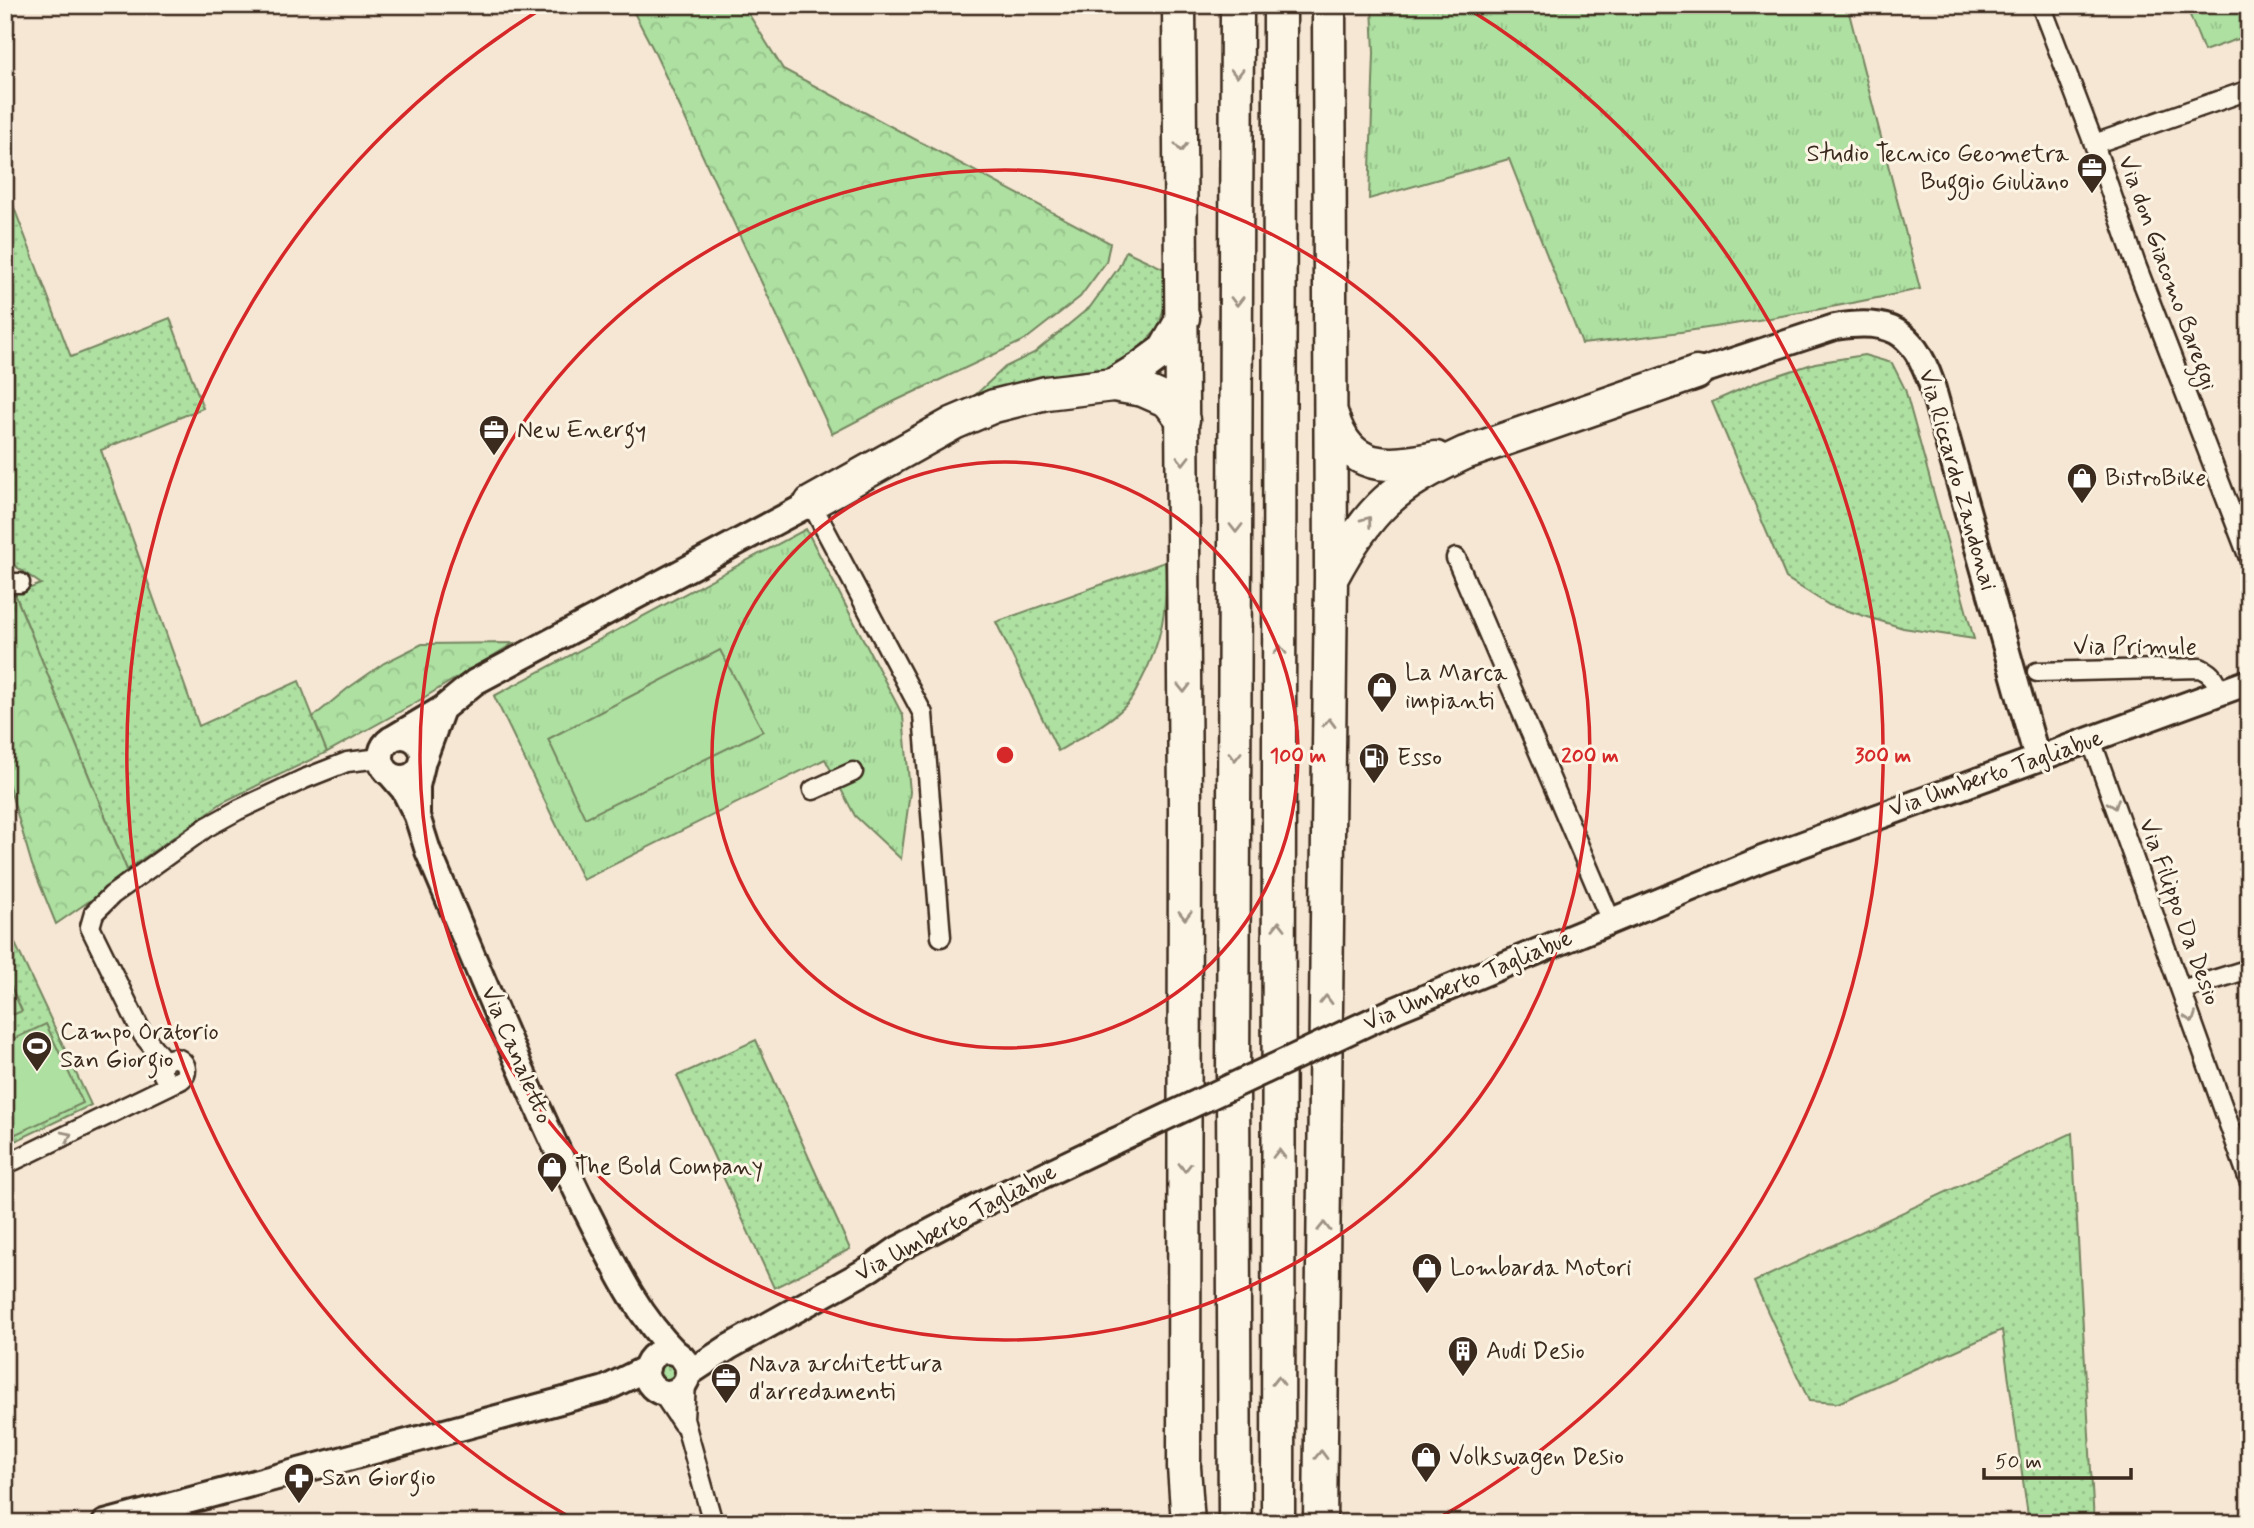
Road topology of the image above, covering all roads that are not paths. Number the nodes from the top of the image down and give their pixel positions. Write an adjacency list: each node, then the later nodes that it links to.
1 (1179, 5): 8 (highway, one-way to 8)
2 (1237, 5): 42 (highway, one-way to 42)
3 (1280, 5): 43 (highway, one-way to 3)
4 (1329, 5): 11 (highway)
5 (2041, 5): 7 (street, Via don Giacomo Bareggi)
6 (2249, 90): 7 (street)
7 (2094, 144): 16 (street, Via don Giacomo Bareggi)
8 (1183, 318): 10 (highway); 12 (highway)
9 (1696, 373): 13 (highway); 23 (street, Via Riccardo Zandonai)
10 (1113, 384): 12 (highway); 14 (highway)
11 (1329, 403): 13 (highway); 17 (highway)
12 (1183, 419): 41 (highway, one-way to 41)
13 (1465, 453): 17 (highway, one-way to 13)
14 (811, 503): 20 (street); 30 (street)
15 (1456, 558): 29 (street)
16 (2249, 558)
17 (1331, 578): 44 (highway, one-way to 17)
18 (2037, 672): 19 (street, Via Primule)
19 (2239, 685): 22 (street, Via Umberto Tagliabue)
20 (442, 709): 21 (street); 24 (street, Via Canaletto)
21 (395, 737): 24 (street); 25 (street)
22 (2091, 740): 23 (street, Via Umberto Tagliabue); 32 (street, Via Filippo Da Desio, one-way to 32)
23 (2037, 758): 29 (street, Via Umberto Tagliabue)
24 (423, 761): 25 (street); 28 (street, Via Canaletto)
25 (386, 767): 28 (street, Via Canaletto); 33 (street, one-way to 25)
26 (853, 772): 27 (street)
27 (813, 790)
28 (417, 816): 35 (street, Via Canaletto)
29 (1611, 920): 36 (street, Via Umberto Tagliabue, bridge)
30 (940, 937)
31 (2249, 969): 32 (street)
32 (2181, 990): 34 (street, Via Filippo Da Desio, one-way to 34)
33 (5, 1165)
34 (2249, 1180)
35 (626, 1290): 36 (street, Via Canaletto); 37 (street, Via Canaletto)
36 (683, 1367): 37 (street); 37 (street); 38 (street)
37 (653, 1378): 38 (street); 39 (street)
38 (686, 1429): 40 (street)
39 (106, 1523)
40 (713, 1523)
41 (1188, 1523)
42 (1234, 1523)
43 (1278, 1523)
44 (1320, 1523)

